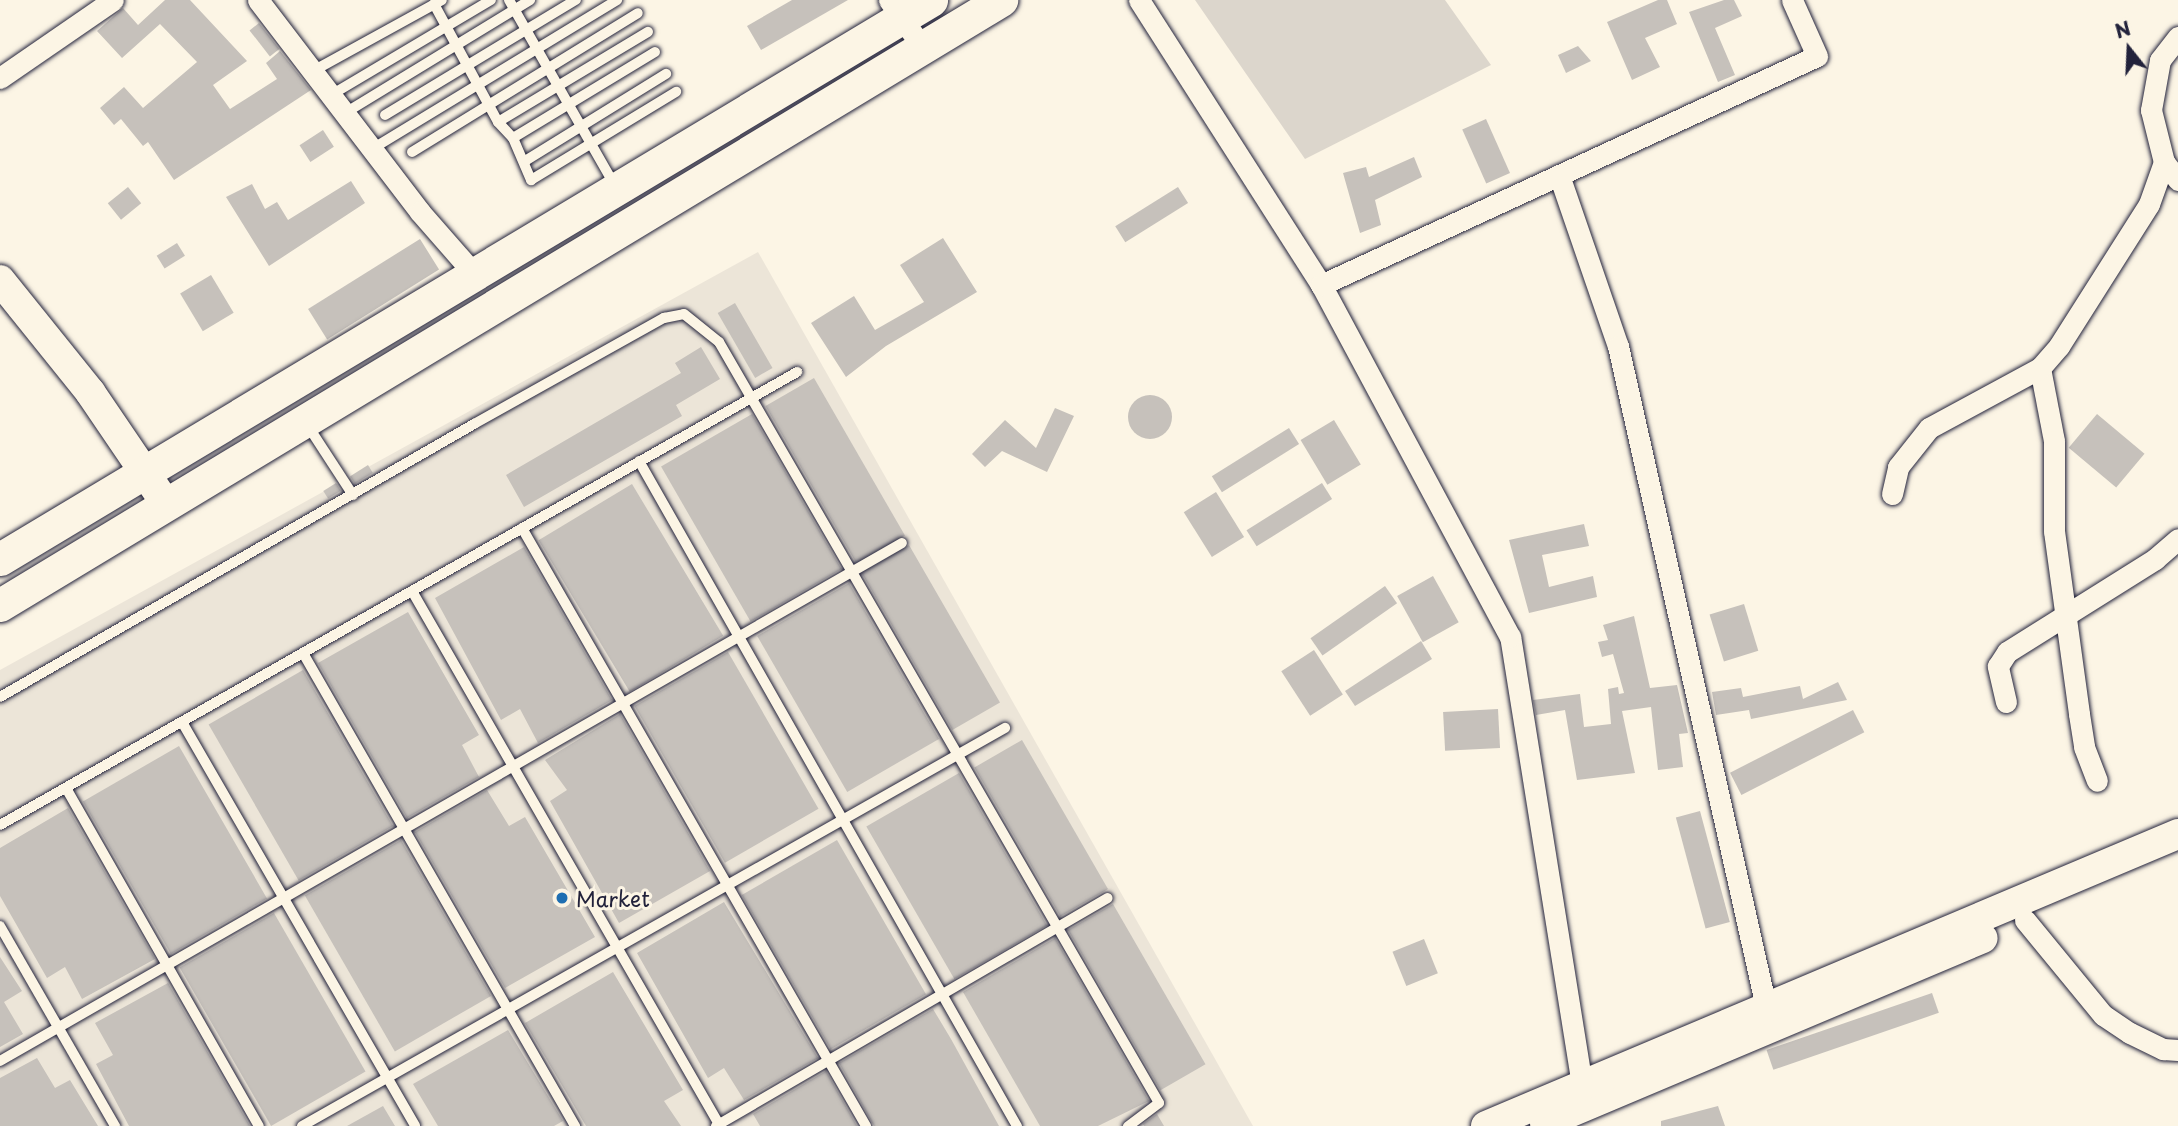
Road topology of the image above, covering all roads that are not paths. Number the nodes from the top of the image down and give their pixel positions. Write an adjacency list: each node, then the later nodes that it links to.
1 (113, 0): 27 (street)
2 (258, 0): 25 (street)
3 (491, 0): 15 (lane)
4 (530, 0): 12 (lane)
5 (576, 0): 16 (lane)
6 (617, 0): 21 (lane)
7 (931, 0): 13 (main road)
8 (1001, 0): 20 (main road)
9 (1139, 0): 50 (street)
10 (1792, 0): 44 (street)
11 (438, 2): 15 (lane); 25 (lane)
12 (511, 5): 16 (lane); 19 (lane)
13 (896, 9): 20 (street); 46 (main road)
14 (638, 13): 24 (lane)
15 (448, 27): 19 (lane); 31 (lane)
16 (525, 31): 21 (lane); 23 (lane)
17 (648, 32): 29 (lane)
18 (2178, 37): 43 (street)
19 (457, 44): 23 (lane); 34 (lane)
20 (923, 48): 47 (main road)
21 (536, 50): 24 (lane); 28 (lane)
22 (655, 52): 33 (lane)
23 (469, 65): 28 (lane); 35 (lane)
24 (546, 68): 29 (lane); 32 (lane)
25 (313, 71): 31 (street)
26 (666, 74): 37 (lane)
27 (0, 78)
28 (479, 84): 32 (lane); 40 (lane)
29 (557, 87): 33 (lane); 36 (lane)
30 (676, 92): 39 (lane)
31 (331, 95): 34 (street)
32 (489, 104): 36 (lane); 41 (lane)
33 (568, 105): 37 (lane); 38 (lane)
34 (345, 113): 40 (street)
35 (385, 115)
36 (498, 122): 38 (lane)
37 (579, 125): 39 (lane); 42 (lane)
38 (513, 138): 42 (lane)
39 (591, 145): 42 (lane); 46 (lane)
40 (372, 149): 48 (street)
41 (412, 152)
42 (524, 161)
43 (2164, 162): 45 (street); 51 (street)
44 (1559, 175): 50 (street); 93 (street)
45 (2178, 180)
46 (631, 184): 47 (main road); 48 (main road)
47 (664, 204): 54 (main road)
48 (475, 276): 56 (main road)
49 (0, 280): 56 (main road)
50 (1321, 285): 100 (street)
51 (2040, 368): 57 (street); 67 (street)
52 (797, 372): 53 (lane)
53 (752, 397): 55 (lane); 58 (lane); 64 (lane)
54 (305, 421): 58 (lane); 59 (main road)
55 (639, 461): 60 (lane); 68 (lane)
56 (144, 472): 59 (main road); 63 (main road)
57 (1892, 494)
58 (353, 495): 70 (lane)
59 (166, 503): 66 (main road)
60 (522, 528): 65 (lane); 72 (lane)
61 (2178, 539): 67 (street)
62 (902, 542): 64 (lane)
63 (2, 554)
64 (853, 571): 68 (lane); 75 (lane)
65 (412, 591): 69 (lane); 76 (lane)
66 (0, 605)
67 (2066, 616): 71 (street); 77 (street)
68 (739, 636): 72 (lane); 79 (lane)
69 (303, 653): 73 (lane); 81 (lane)
70 (0, 697)
71 (2006, 702)
72 (623, 703): 76 (lane); 84 (lane)
73 (182, 722): 78 (lane); 85 (lane)
74 (1005, 728): 75 (lane)
75 (959, 754): 79 (lane); 89 (lane)
76 (513, 766): 81 (lane); 90 (lane)
77 (2097, 781)
78 (66, 788): 80 (lane); 91 (lane)
79 (843, 820): 84 (lane); 92 (lane)
80 (0, 825)
81 (404, 829): 85 (lane); 94 (lane)
82 (2178, 834): 93 (main road)
83 (2178, 856): 87 (main road)
84 (727, 885): 90 (lane); 98 (lane)
85 (284, 898): 91 (lane); 99 (lane)
86 (1108, 898): 89 (lane)
87 (2025, 920): 96 (street); 111 (main road)
88 (0, 926): 95 (lane)
89 (1058, 927): 92 (lane); 109 (lane)
90 (617, 948): 94 (lane); 101 (lane)
91 (167, 965): 95 (lane); 103 (lane)
92 (942, 994): 98 (lane); 108 (lane)
93 (1766, 1007): 100 (main road)
94 (508, 1009): 99 (lane); 106 (lane)
95 (58, 1028): 97 (lane); 102 (lane)
96 (2178, 1050)
97 (0, 1061)
98 (828, 1061): 101 (lane); 107 (lane)
99 (387, 1078): 104 (lane); 105 (lane)
100 (1583, 1085): 110 (main road)
101 (718, 1125)
102 (115, 1126)
103 (259, 1126)
104 (302, 1126)
105 (415, 1126)
106 (575, 1126)
107 (866, 1126)
108 (1017, 1126)
109 (1128, 1126)
110 (1486, 1126)
111 (1538, 1126)

